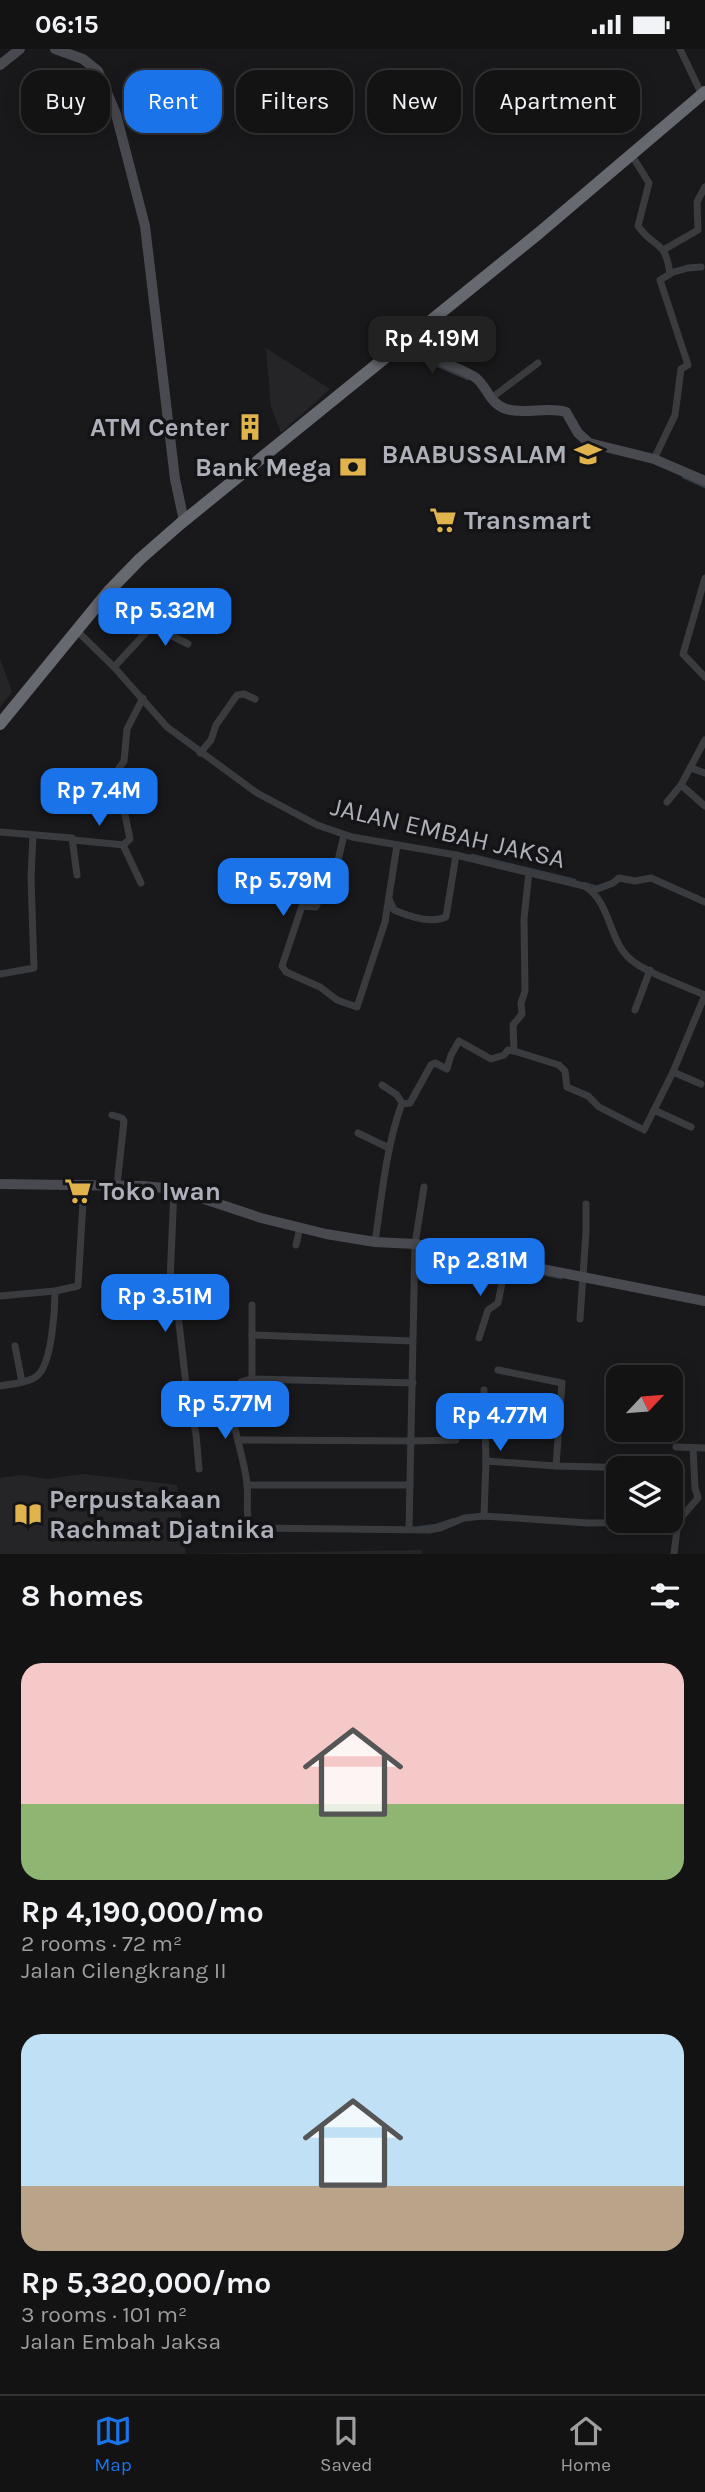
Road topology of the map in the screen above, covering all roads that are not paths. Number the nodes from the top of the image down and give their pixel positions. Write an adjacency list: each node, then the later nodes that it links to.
1 (20, 49): 5 (street)
2 (55, 49): 4 (street)
3 (680, 49): 6 (street)
4 (74, 52): 17 (street)
5 (0, 65)
6 (704, 94): 7 (highway)
7 (631, 154): 9 (street); 12 (highway)
8 (705, 187): 9 (street)
9 (665, 250): 11 (street)
10 (701, 267): 11 (street)
11 (670, 273): 15 (street)
12 (400, 346): 14 (street); 17 (highway)
13 (538, 363): 14 (street)
14 (490, 399): 15 (street)
15 (654, 459): 16 (street)
16 (705, 481)
17 (184, 521): 21 (highway)
18 (705, 578): 19 (street)
19 (696, 608): 20 (street); 24 (street)
20 (705, 611)
21 (76, 630): 23 (street, JALAN EMBAH JAKSA); 27 (highway)
22 (188, 644): 23 (street)
23 (114, 667): 25 (street, JALAN EMBAH JAKSA)
24 (705, 677)
25 (142, 698): 29 (street, JALAN EMBAH JAKSA); 39 (street)
26 (255, 699): 29 (street)
27 (0, 725)
28 (705, 740): 30 (street)
29 (200, 753): 37 (street, JALAN EMBAH JAKSA)
30 (691, 768): 31 (street); 32 (street)
31 (705, 773)
32 (681, 785): 33 (street); 34 (street)
33 (667, 801)
34 (705, 806)
35 (0, 832): 36 (street)
36 (33, 835): 38 (street); 49 (street)
37 (344, 835): 40 (street, JALAN EMBAH JAKSA); 46 (street)
38 (73, 840): 39 (street); 43 (street)
39 (124, 845): 44 (street)
40 (397, 845): 41 (street, JALAN EMBAH JAKSA); 46 (street)
41 (456, 855): 42 (street, JALAN EMBAH JAKSA); 46 (street)
42 (529, 872): 45 (street, JALAN EMBAH JAKSA); 52 (street)
43 (77, 875)
44 (141, 883)
45 (592, 891): 47 (street); 48 (street, JALAN EMBAH JAKSA)
46 (388, 899)
47 (705, 902)
48 (650, 970): 50 (street, JALAN EMBAH JAKSA); 51 (street)
49 (0, 974)
50 (705, 995): 53 (street)
51 (635, 1010)
52 (514, 1051): 56 (street); 57 (street)
53 (673, 1072): 54 (street); 57 (street)
54 (701, 1084)
55 (382, 1085): 56 (street)
56 (402, 1104): 61 (street)
57 (654, 1110): 59 (street)
58 (112, 1115): 64 (street)
59 (691, 1126)
60 (358, 1133): 61 (street)
61 (389, 1148): 69 (street)
62 (0, 1184): 63 (street)
63 (85, 1185): 64 (street); 74 (street)
64 (117, 1185): 66 (street)
65 (424, 1187): 70 (street)
66 (174, 1192): 68 (street); 90 (street)
67 (586, 1204): 73 (street)
68 (300, 1227): 69 (street); 71 (street)
69 (375, 1242): 70 (street)
70 (415, 1244): 72 (street); 81 (street)
71 (296, 1245)
72 (506, 1263): 73 (street); 80 (street)
73 (583, 1277): 76 (street); 78 (street)
74 (55, 1291): 75 (street); 85 (street)
75 (0, 1296)
76 (705, 1301)
77 (252, 1305): 79 (street)
78 (580, 1319)
79 (252, 1335): 81 (street); 84 (street)
80 (480, 1338)
81 (412, 1341): 87 (street)
82 (15, 1346): 85 (street)
83 (498, 1370): 98 (street)
84 (252, 1379): 86 (street); 87 (street)
85 (22, 1382): 88 (street)
86 (241, 1382)
87 (413, 1383): 93 (street)
88 (0, 1385)
89 (484, 1390): 97 (street)
90 (188, 1400): 91 (street); 100 (street)
91 (239, 1440): 93 (street); 101 (street)
92 (456, 1440): 93 (street)
93 (411, 1441): 102 (street)
94 (676, 1447): 95 (street)
95 (693, 1448): 96 (street); 103 (street)
96 (705, 1448)
97 (486, 1461): 98 (street); 104 (street)
98 (556, 1466): 99 (street)
99 (606, 1467)
100 (199, 1469)
101 (247, 1485): 102 (street); 106 (street)
102 (410, 1485): 106 (street)
103 (702, 1495): 107 (street)
104 (484, 1516): 105 (street); 106 (street)
105 (606, 1523)
106 (409, 1528)
107 (674, 1554)

